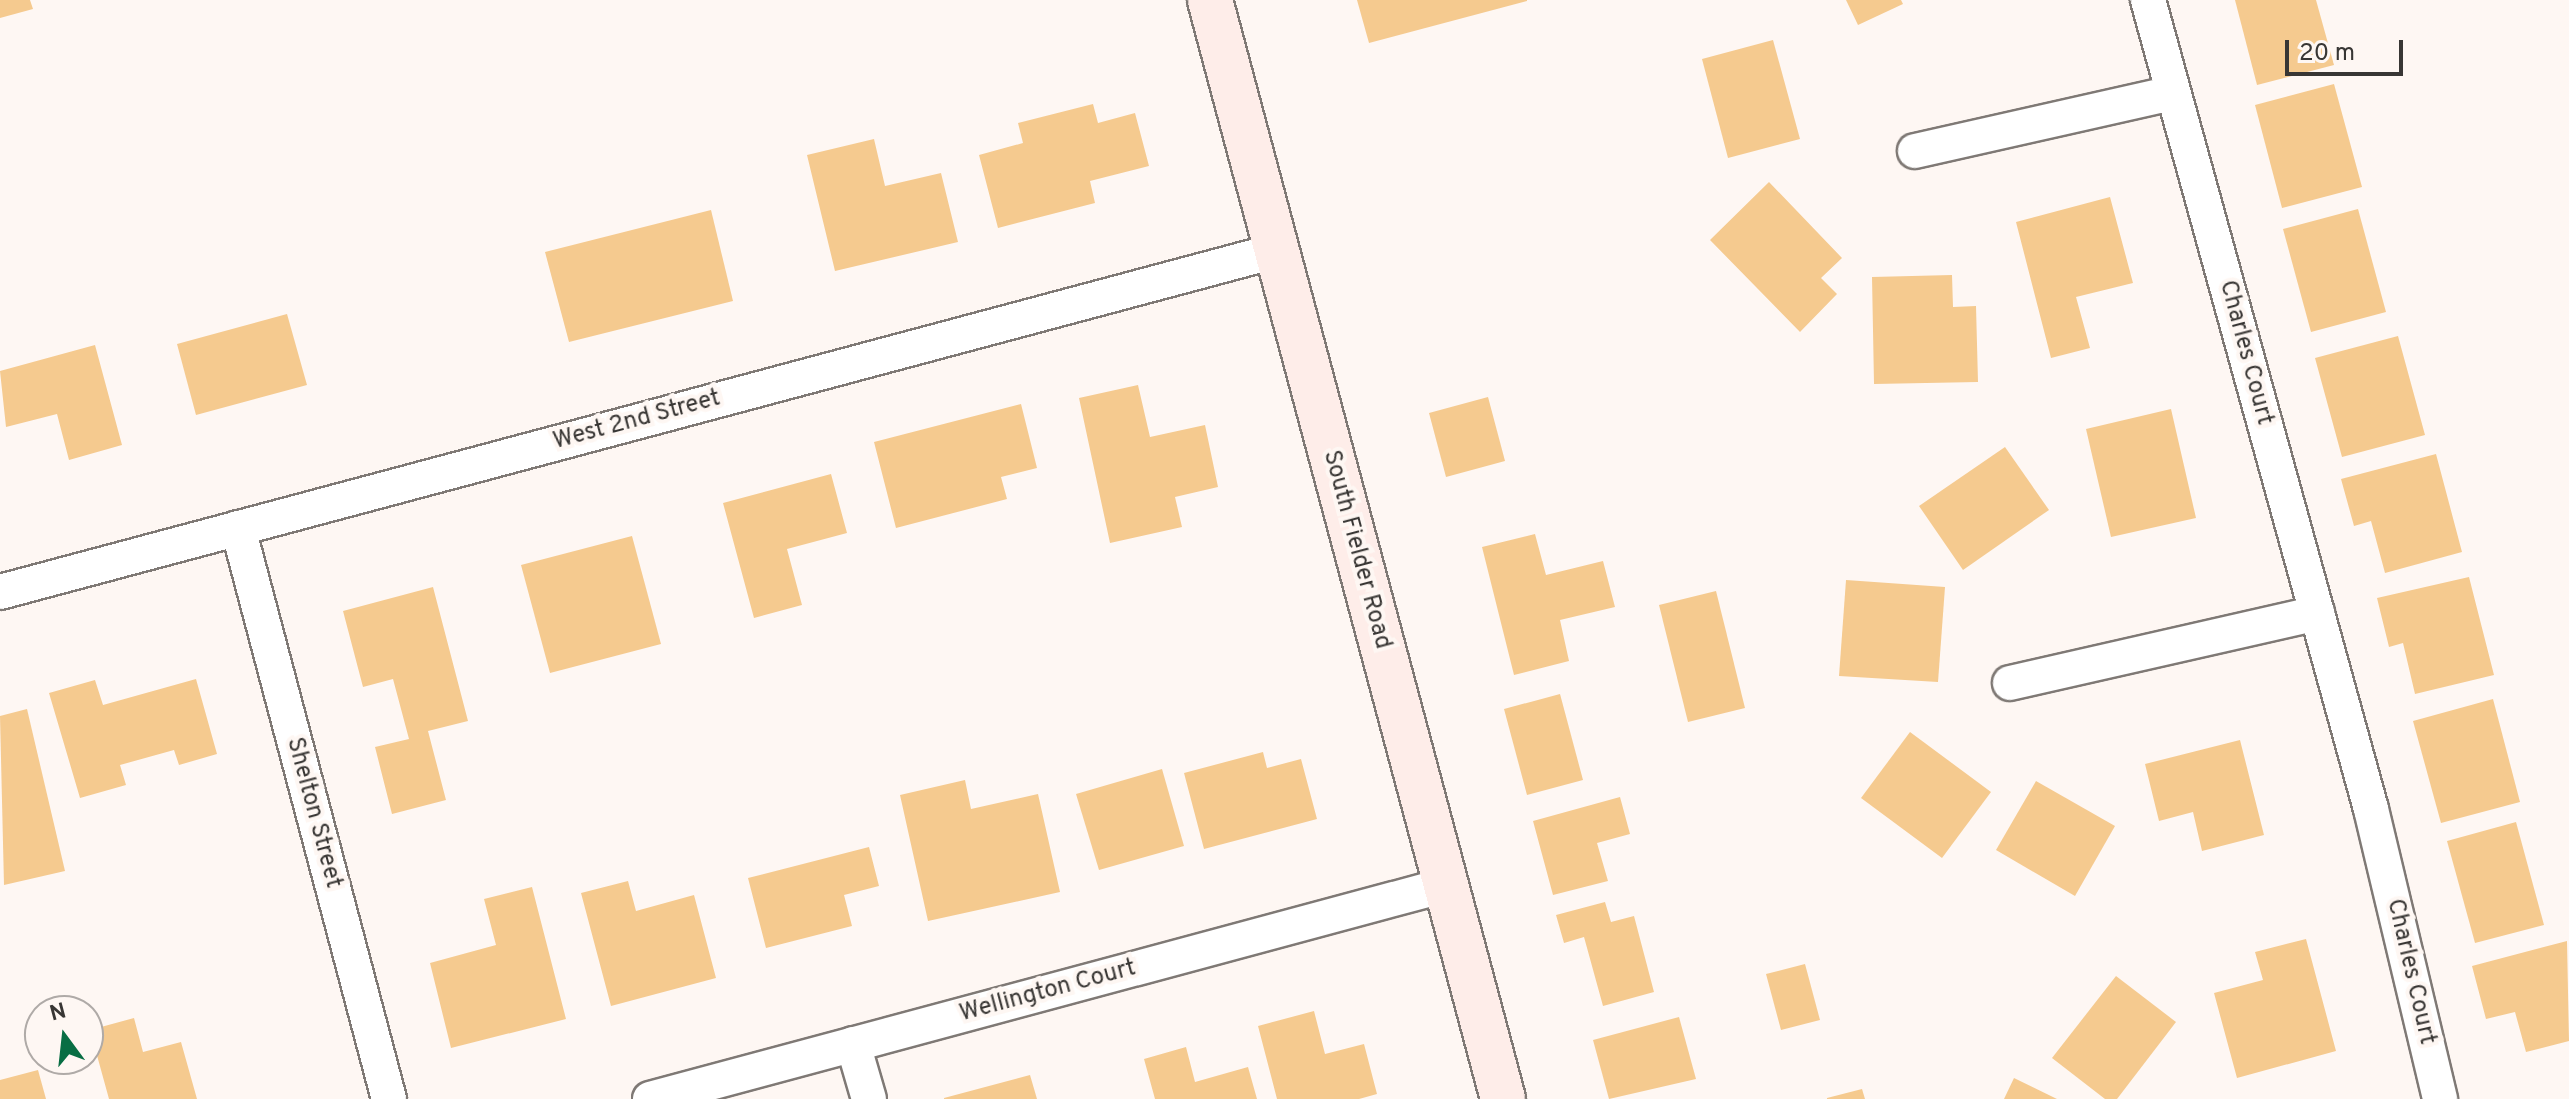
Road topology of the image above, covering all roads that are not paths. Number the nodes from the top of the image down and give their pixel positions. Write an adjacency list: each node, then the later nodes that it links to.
1 (1210, 0): 5 (main road, South Fielder Road)
2 (2148, 0): 3 (street, Charles Court)
3 (2173, 93): 4 (street); 8 (street, Charles Court)
4 (1915, 151)
5 (1275, 251): 6 (street, West 2nd Street); 10 (main road, South Fielder Road)
6 (238, 528): 7 (street, West 2nd Street); 12 (street, Shelton Street)
7 (0, 592)
8 (2317, 613): 9 (street); 16 (street, Charles Court)
9 (2010, 683)
10 (1446, 885): 11 (street, Wellington Court); 15 (main road, South Fielder Road)
11 (853, 1044): 13 (street, Wellington Court); 14 (street)
12 (389, 1099)
13 (650, 1099)
14 (869, 1099)
15 (1503, 1099)
16 (2440, 1099)

